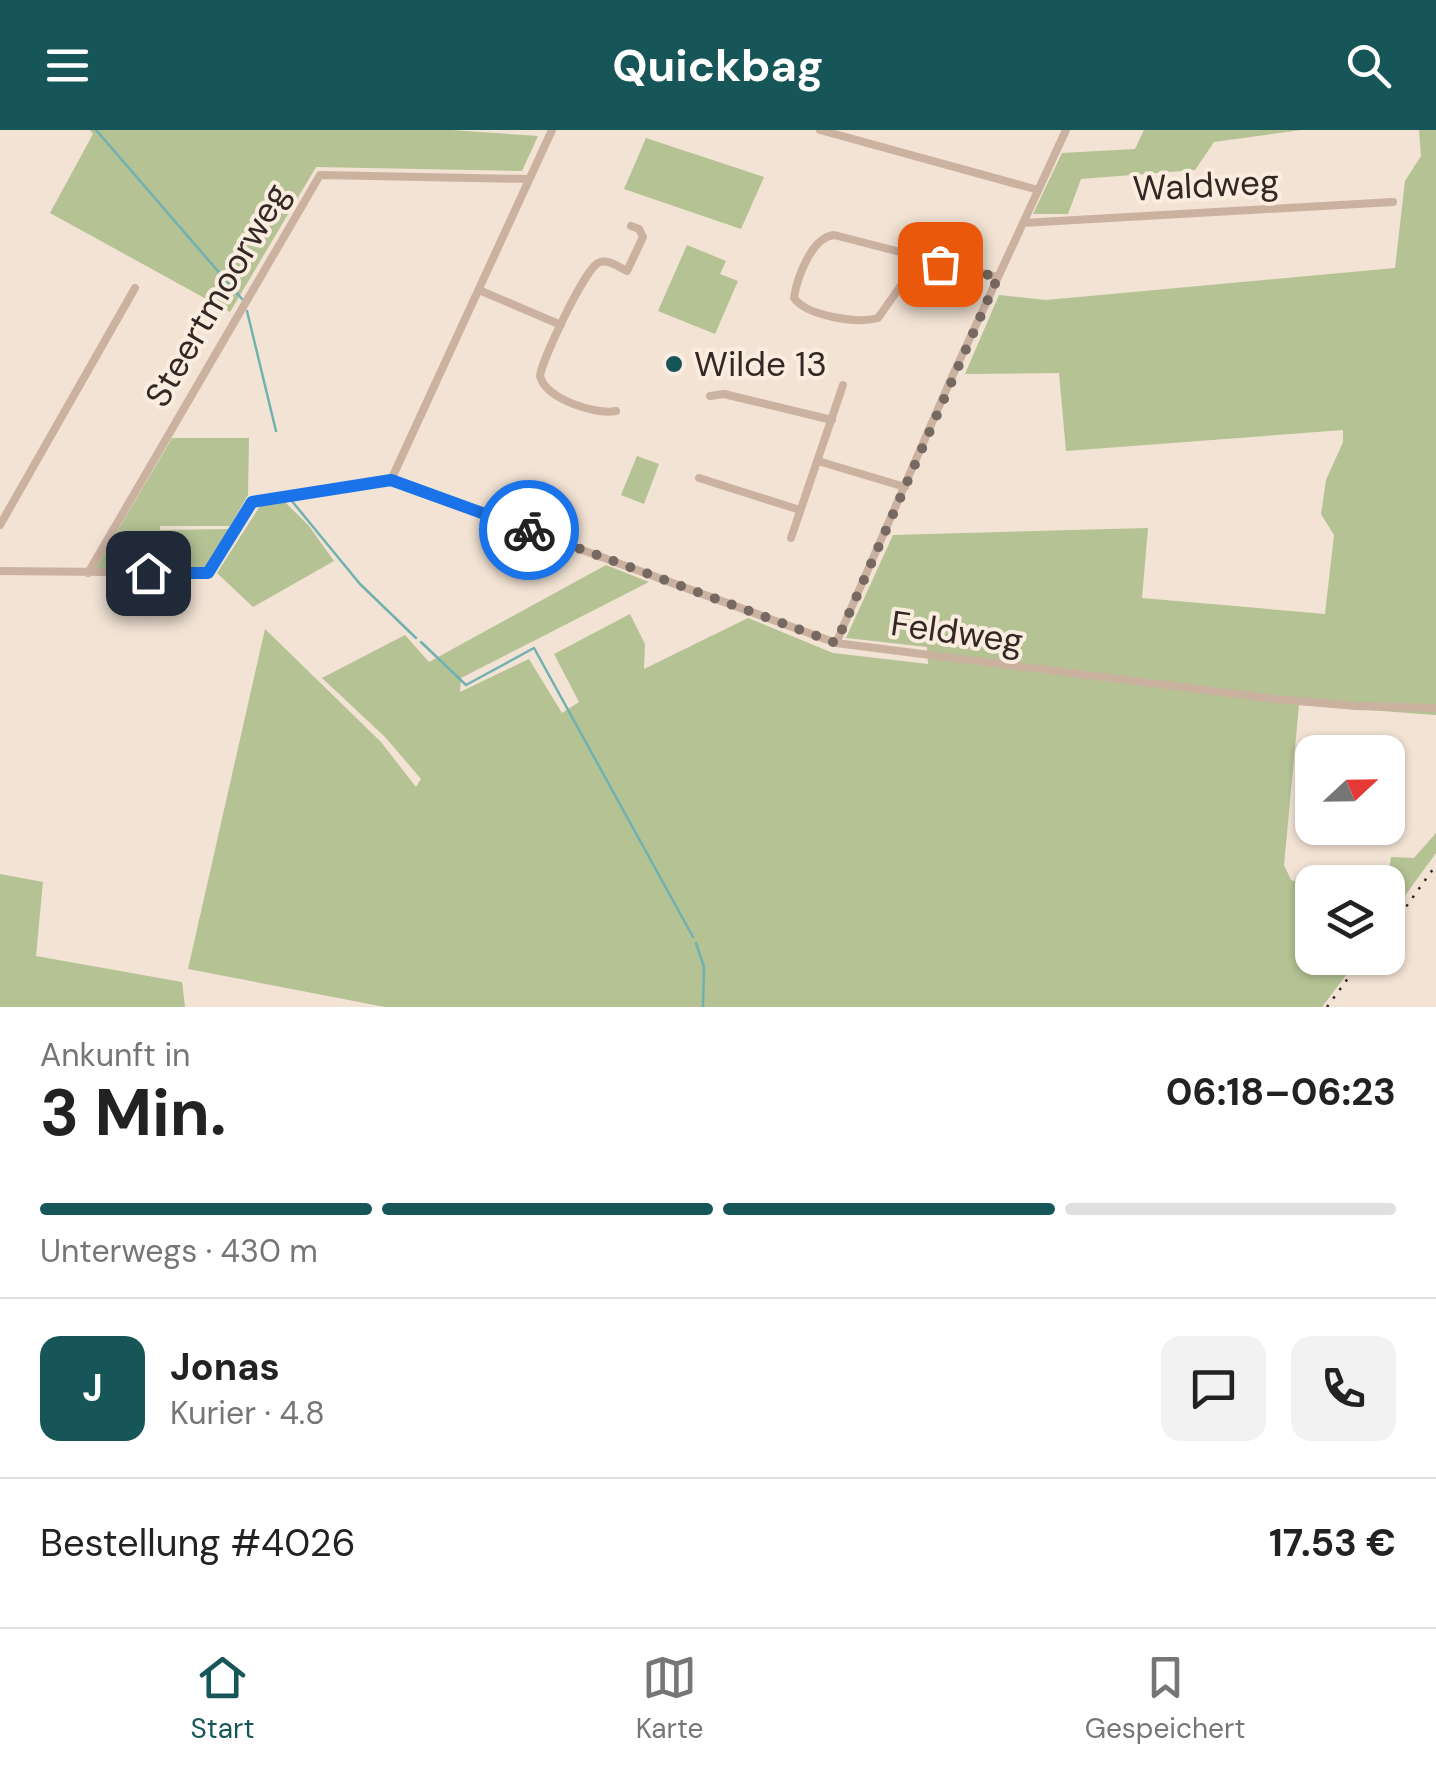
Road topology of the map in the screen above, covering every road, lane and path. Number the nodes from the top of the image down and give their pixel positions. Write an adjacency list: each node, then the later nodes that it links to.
1 (552, 130): 5 (street)
2 (820, 130): 4 (street)
3 (1066, 130): 6 (street)
4 (853, 134): 6 (street)
5 (528, 178): 13 (street); 27 (street, Steertmoorweg)
6 (1038, 190): 8 (street)
7 (1392, 202): 8 (street, Waldweg)
8 (1023, 224): 11 (street)
9 (631, 226): 14 (street)
10 (911, 257): 10 (street); 11 (street)
11 (998, 277): 22 (street)
12 (135, 288): 24 (street)
13 (479, 290): 14 (street); 21 (street)
14 (560, 326): 17 (street)
15 (844, 385): 18 (street)
16 (710, 396): 18 (street)
17 (616, 411)
18 (832, 420): 19 (street)
19 (818, 461): 22 (street); 23 (street)
20 (699, 478): 23 (street)
21 (391, 480): 27 (street, Feldweg); 28 (street, Feldweg)
22 (905, 487): 28 (street)
23 (800, 510): 25 (street)
24 (0, 525)
25 (790, 538)
26 (0, 572): 27 (street, Feldweg)
27 (88, 573)
28 (836, 643): 29 (street, Feldweg)
29 (1436, 708)

